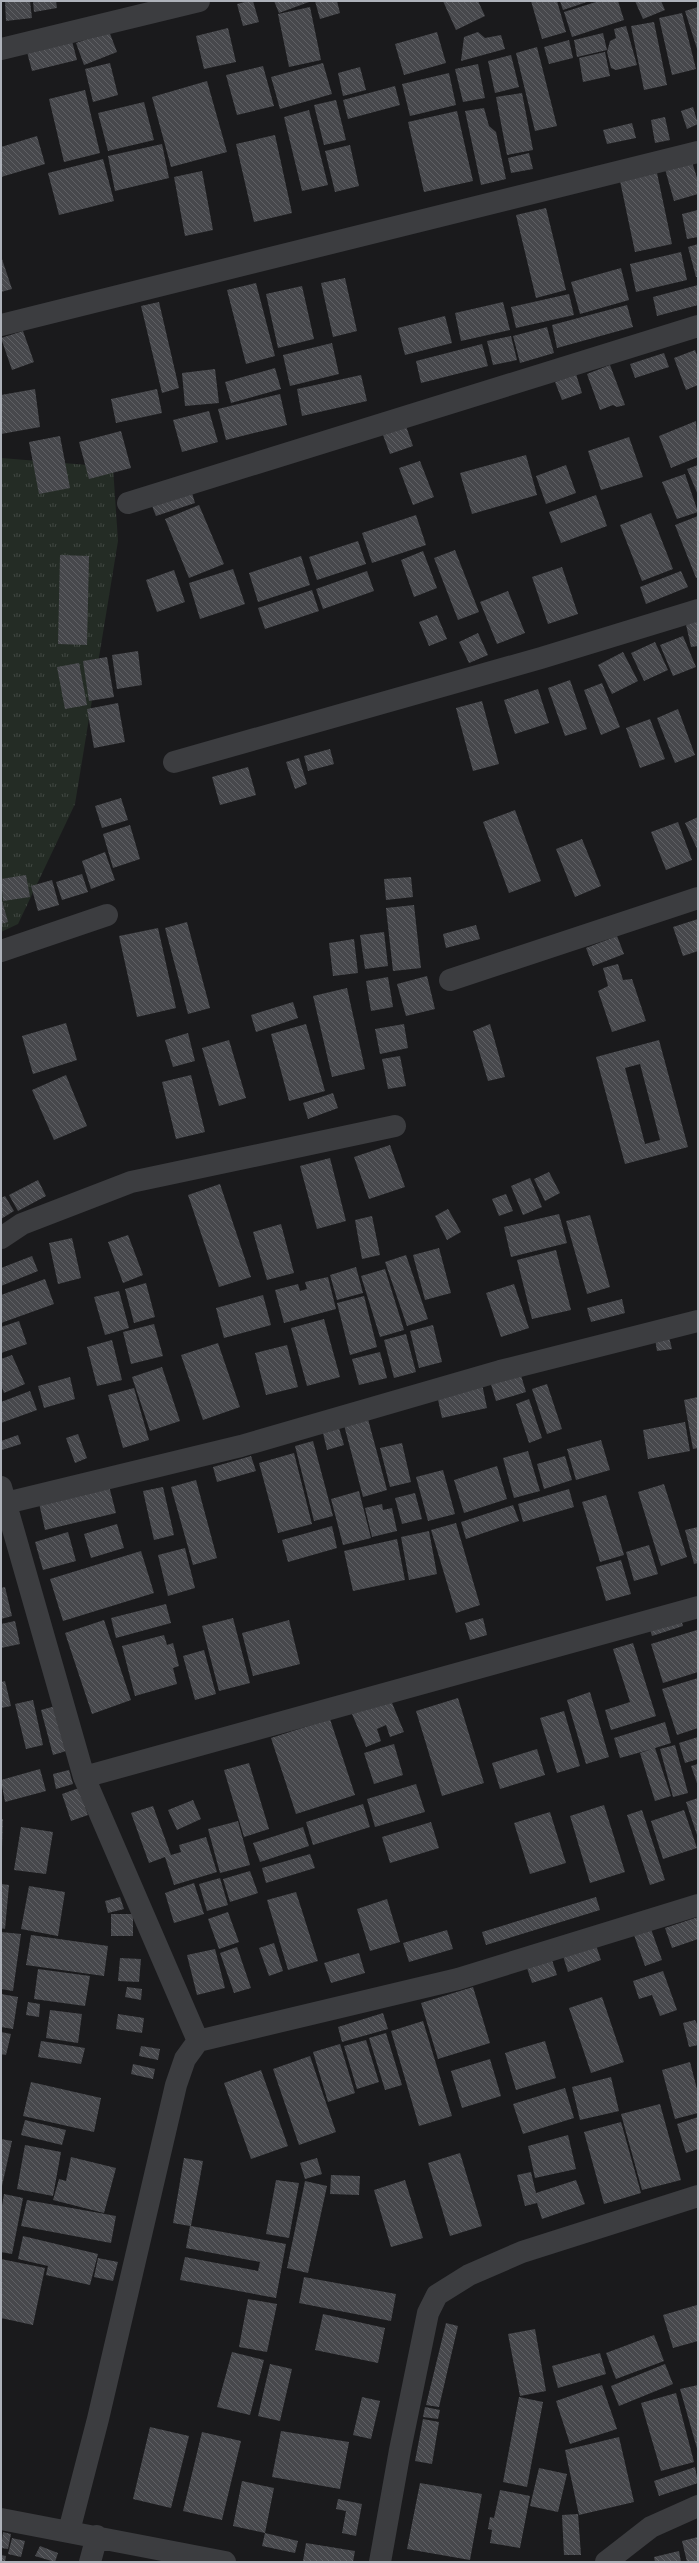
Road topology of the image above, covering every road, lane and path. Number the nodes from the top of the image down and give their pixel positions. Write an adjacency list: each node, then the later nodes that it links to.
1 (199, 1): 2 (street)
2 (1, 50)
3 (698, 152): 4 (street)
4 (1, 325)
5 (698, 326): 6 (street)
6 (128, 503)
7 (698, 610): 8 (street)
8 (174, 762)
9 (698, 898): 12 (street)
10 (107, 914): 11 (street)
11 (1, 951)
12 (450, 980)
13 (395, 1126): 14 (street)
14 (1, 1238)
15 (698, 1321): 16 (street)
16 (4, 1495): 18 (street)
17 (698, 1607): 18 (street)
18 (84, 1777): 20 (street)
19 (698, 1905): 20 (street)
20 (198, 2041): 24 (street)
21 (698, 2196): 28 (street)
22 (698, 2506): 29 (street)
23 (1, 2519): 24 (street)
24 (69, 2530): 25 (street)
25 (97, 2536): 26 (street); 27 (street)
26 (90, 2562)
27 (225, 2562)
28 (380, 2562)
29 (606, 2562)

